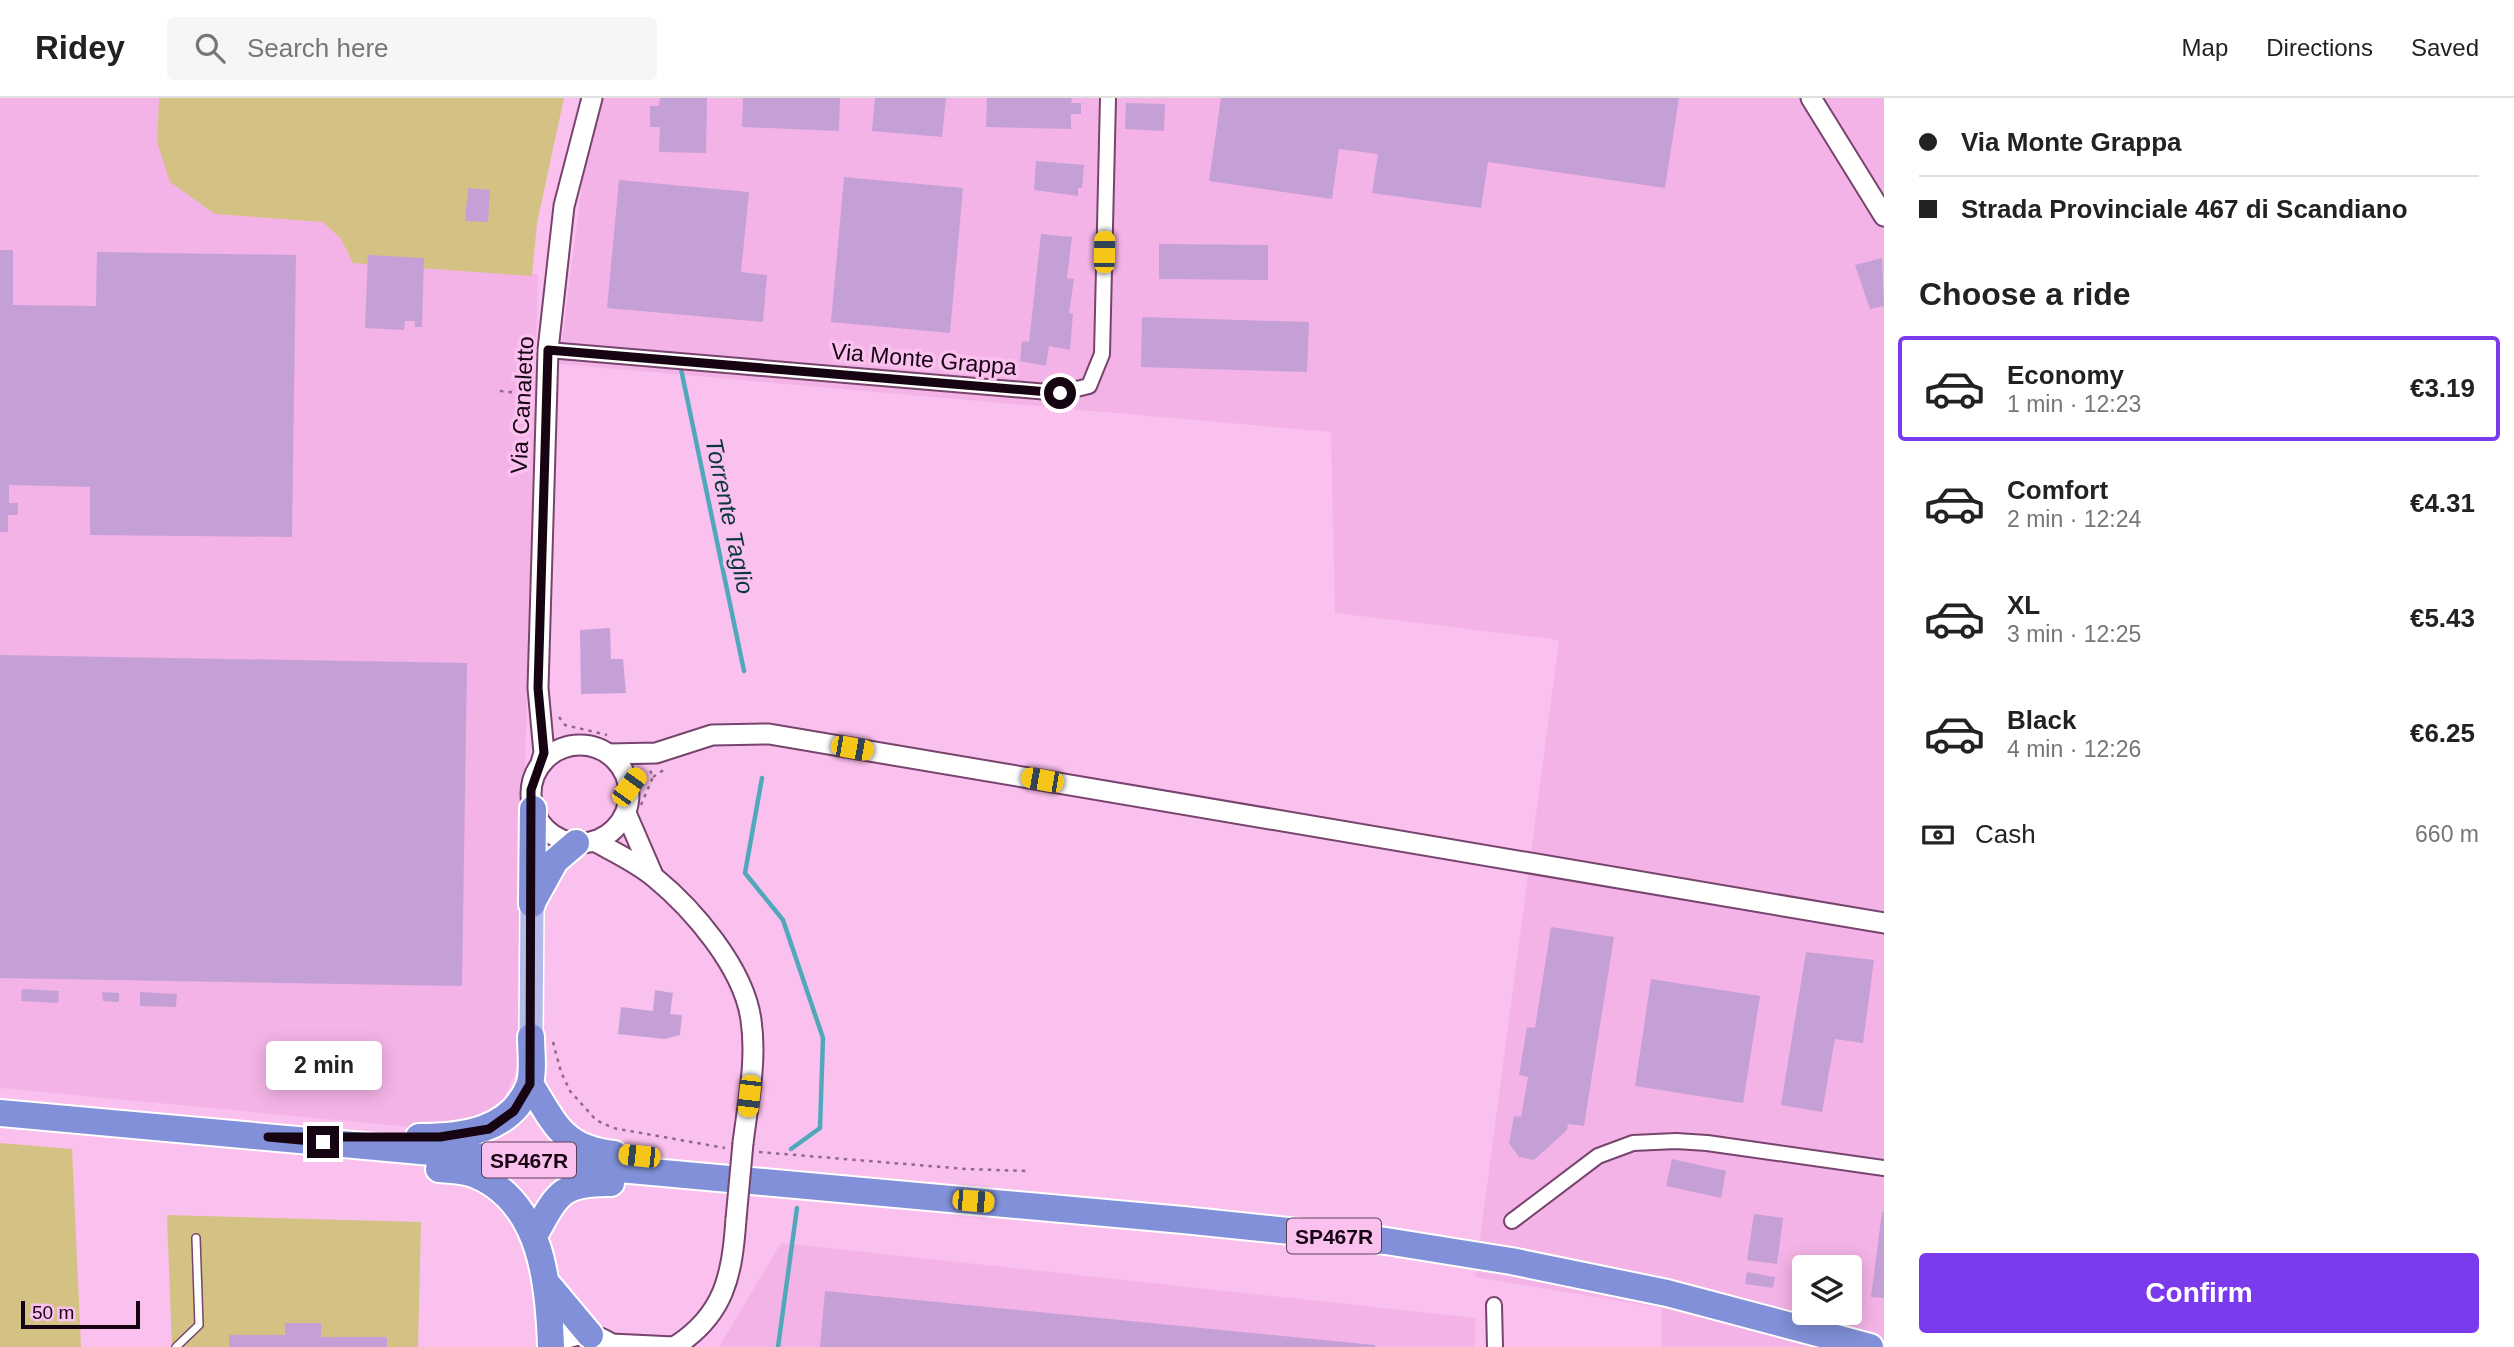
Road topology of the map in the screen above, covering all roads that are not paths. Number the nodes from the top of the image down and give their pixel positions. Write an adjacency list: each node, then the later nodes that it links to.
1 (592, 98): 6 (main road, Via Canaletto)
2 (1108, 98): 6 (street, Via Monte Grappa)
3 (1811, 98): 4 (main road)
4 (1878, 196): 5 (main road)
5 (1884, 216)
6 (548, 350): 7 (main road, Via Canaletto)
7 (540, 719): 8 (main road); 11 (main road, Via Canaletto)
8 (585, 745): 10 (main road); 11 (main road)
9 (656, 752): 10 (main road); 12 (main road); 18 (main road)
10 (609, 754): 12 (main road)
11 (541, 763): 13 (main road)
12 (629, 787): 14 (main road)
13 (533, 810): 15 (main road); 17 (highway)
14 (626, 813): 15 (main road); 16 (main road)
15 (585, 842): 16 (main road); 17 (highway)
16 (654, 877): 33 (main road, bridge)
17 (533, 904): 19 (main road)
18 (1884, 923)
19 (531, 1037): 20 (highway)
20 (530, 1084): 22 (highway); 24 (highway)
21 (0, 1113): 22 (highway, SP467R)
22 (268, 1137): 24 (highway, SP467R); 26 (highway)
23 (1884, 1168): 25 (street)
24 (789, 1184): 26 (highway); 35 (highway, SP467R)
25 (1512, 1221)
26 (534, 1236): 28 (highway)
27 (196, 1238): 31 (lane)
28 (549, 1286): 30 (highway); 32 (highway)
29 (1494, 1305): 34 (street)
30 (605, 1342): 32 (main road); 33 (main road)
31 (176, 1347)
32 (551, 1347)
33 (674, 1347)
34 (1495, 1347)
35 (1870, 1347)

